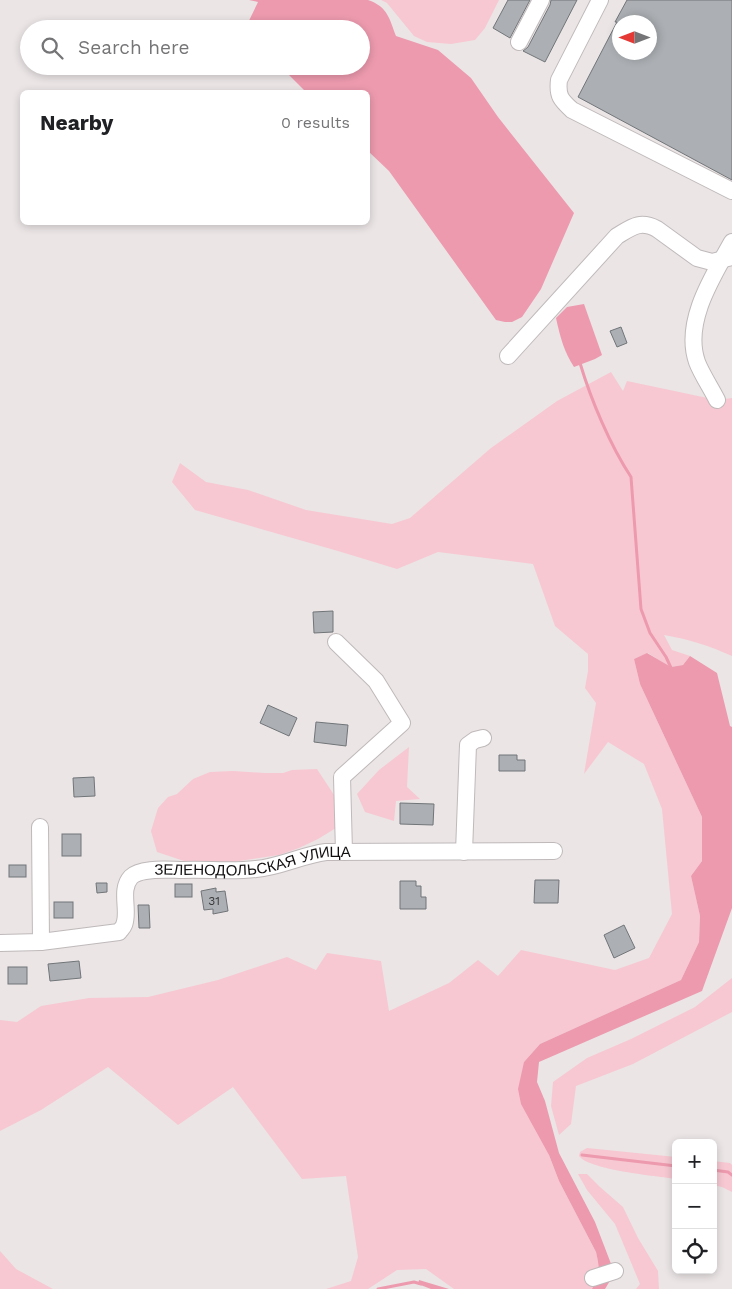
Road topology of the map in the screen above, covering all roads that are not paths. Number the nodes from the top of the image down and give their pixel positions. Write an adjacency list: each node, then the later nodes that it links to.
1 (541, 0): 3 (street)
2 (600, 0): 4 (street)
3 (518, 42)
4 (732, 191)
5 (732, 242): 6 (street)
6 (727, 258): 7 (street); 8 (street)
7 (508, 356)
8 (717, 400)
9 (336, 642): 13 (street)
10 (483, 738): 14 (street)
11 (40, 827): 15 (street)
12 (554, 851): 14 (street, ЗЕЛЕНОДОЛЬСКАЯ УЛИЦА)
13 (344, 852): 14 (street, ЗЕЛЕНОДОЛЬСКАЯ УЛИЦА); 15 (street, ЗЕЛЕНОДОЛЬСКАЯ УЛИЦА)
14 (464, 852)
15 (41, 942): 16 (street, ЗЕЛЕНОДОЛЬСКАЯ УЛИЦА)
16 (0, 943)
17 (615, 1271): 18 (street)
18 (593, 1278)

